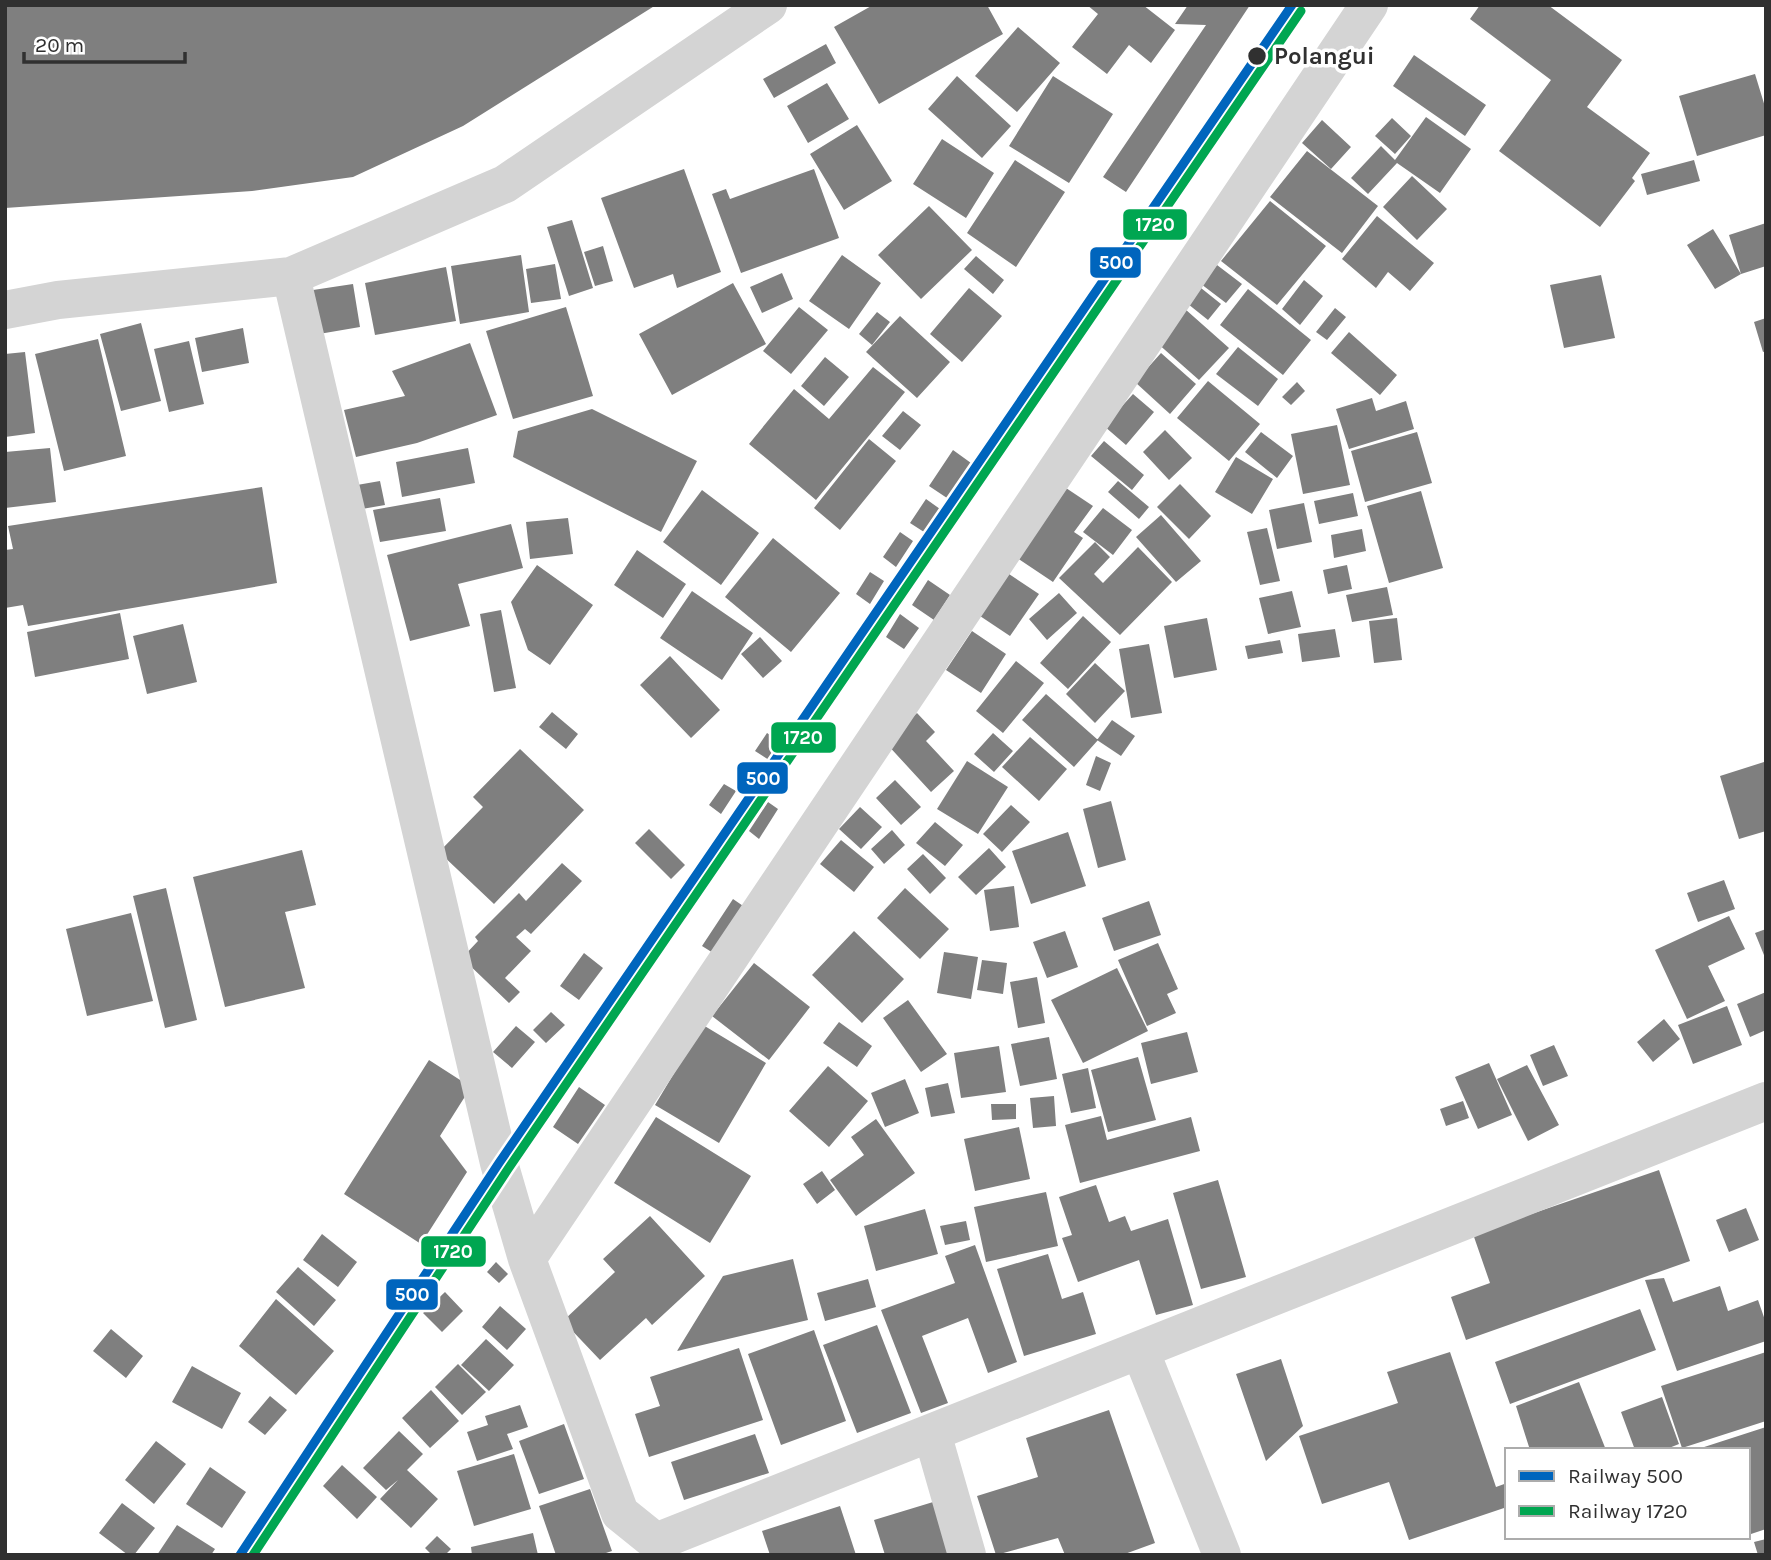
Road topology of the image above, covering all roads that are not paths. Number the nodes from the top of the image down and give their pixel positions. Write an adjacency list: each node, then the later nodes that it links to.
1 (768, 5): 3 (street)
2 (1369, 5): 6 (street)
3 (291, 276): 4 (street); 6 (street)
4 (5, 310)
5 (1766, 1101): 7 (street)
6 (527, 1259): 8 (street)
7 (1140, 1350): 8 (street); 10 (street)
8 (932, 1433): 9 (street)
9 (967, 1555)
10 (1222, 1555)

